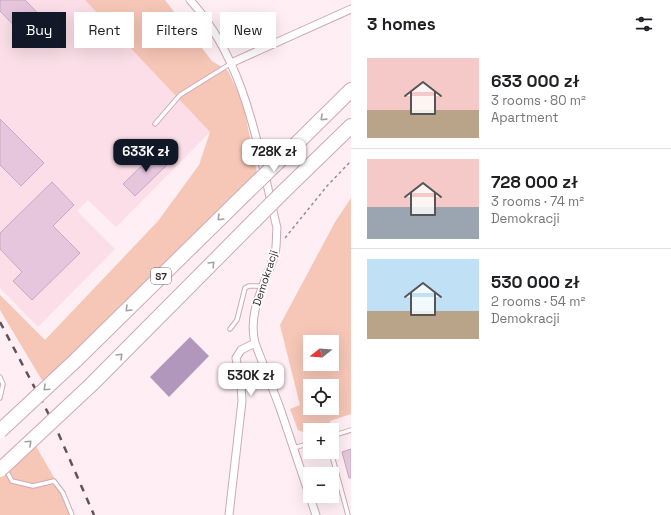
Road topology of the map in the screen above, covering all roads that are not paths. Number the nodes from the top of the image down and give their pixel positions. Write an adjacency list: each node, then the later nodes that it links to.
1 (190, 0): 3 (street, Demokracji)
2 (351, 9): 3 (street)
3 (231, 63): 5 (lane); 7 (street, Demokracji)
4 (351, 90): 13 (highway, S7, one-way to 13, bridge)
5 (155, 124)
6 (351, 126): 18 (highway, S7, one-way to 6, bridge)
7 (263, 286): 8 (lane); 9 (street, Demokracji)
8 (230, 329)
9 (255, 343): 16 (street, Demokracji); 21 (street)
10 (0, 377): 11 (lane)
11 (0, 398)
12 (351, 430): 14 (lane)
13 (0, 432)
14 (339, 434)
15 (303, 445): 16 (lane)
16 (293, 449): 22 (street, Demokracji)
17 (333, 459): 19 (lane)
18 (2, 467): 20 (lane)
19 (349, 513)
20 (72, 515)
21 (229, 515)
22 (316, 515)

